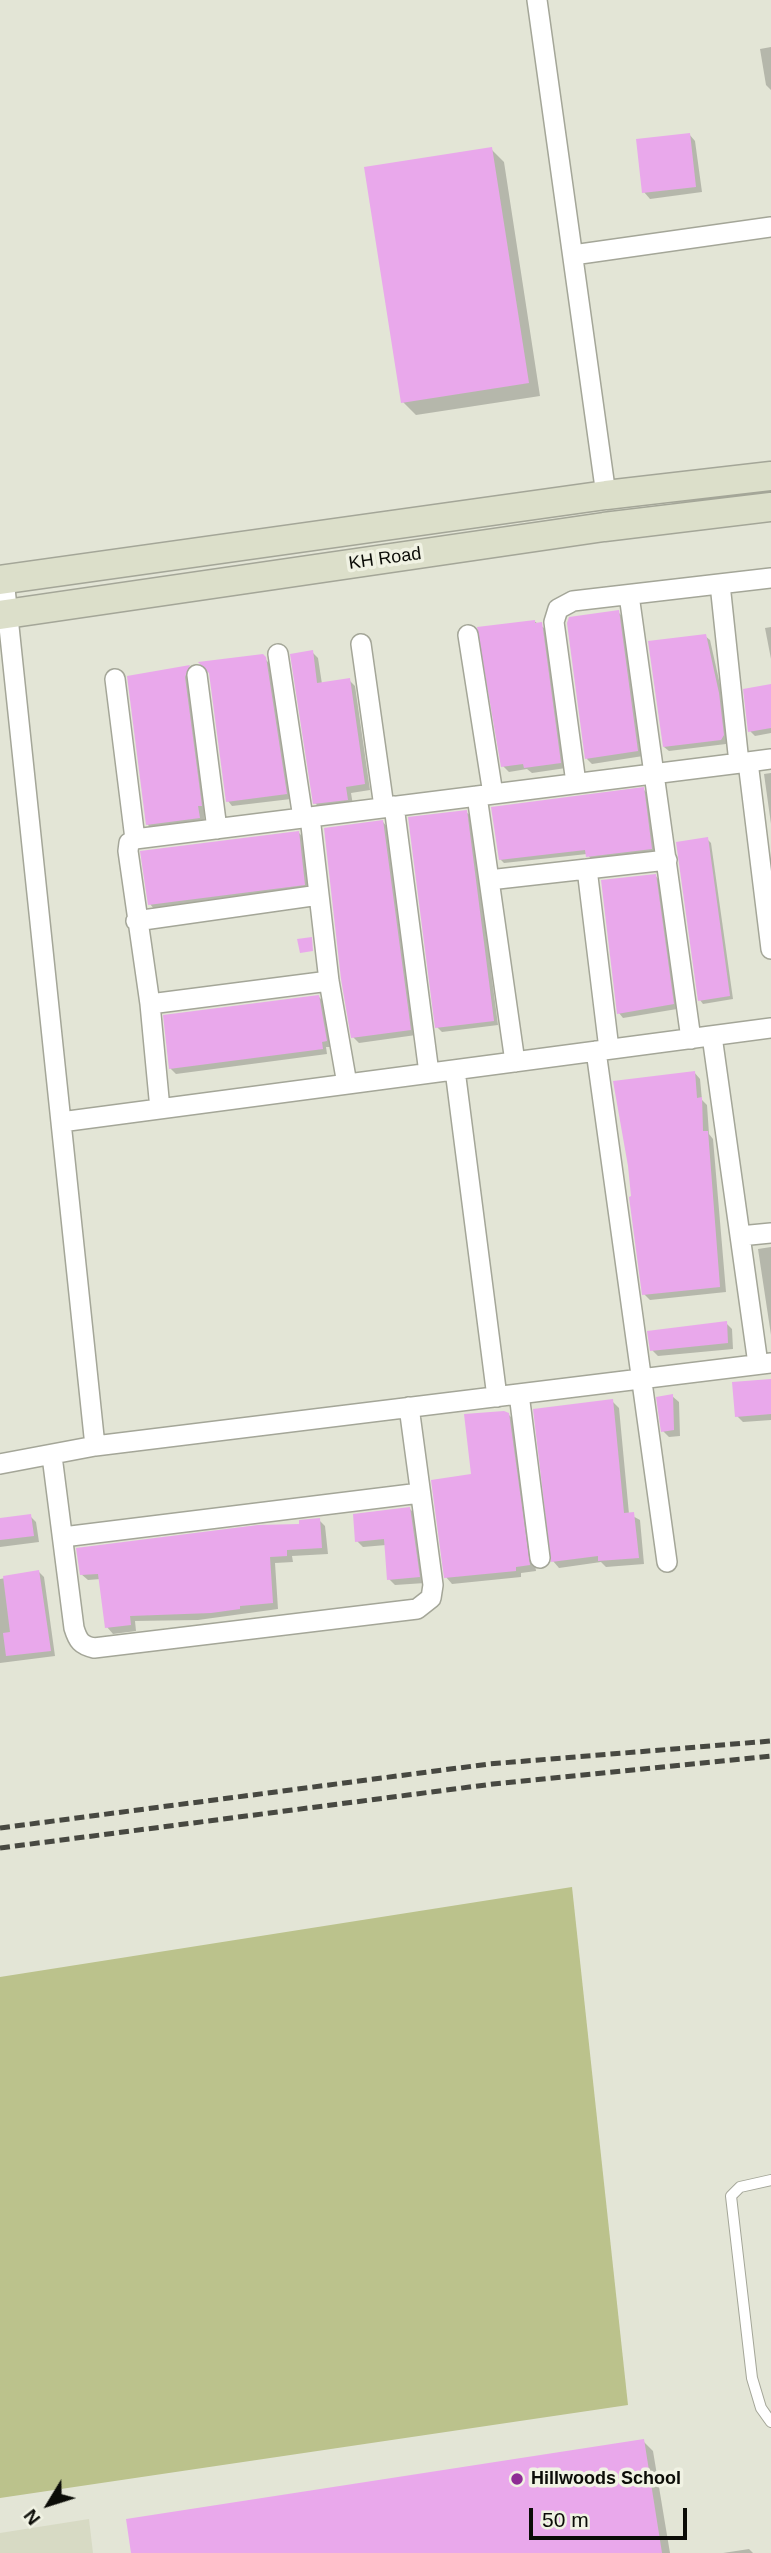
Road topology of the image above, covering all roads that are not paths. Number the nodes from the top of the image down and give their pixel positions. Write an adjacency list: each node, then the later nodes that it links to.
1 (537, 0): 3 (street)
2 (771, 227): 3 (street)
3 (573, 256): 5 (street)
4 (771, 476): 5 (main road, KH Road)
5 (606, 495): 8 (main road, KH Road)
6 (771, 507): 11 (main road, KH Road)
7 (771, 578): 9 (street)
8 (2, 579): 11 (street)
9 (720, 584): 10 (street); 18 (street)
10 (629, 594): 19 (street); 20 (street)
11 (4, 614): 45 (street)
12 (468, 635): 21 (street)
13 (361, 644): 22 (street)
14 (278, 654): 23 (street)
15 (197, 675): 24 (street)
16 (115, 679): 26 (street)
17 (771, 759): 18 (street)
18 (743, 762): 19 (street); 25 (street)
19 (656, 774): 20 (street); 27 (street)
20 (576, 783): 21 (street)
21 (485, 795): 22 (street); 29 (street)
22 (389, 807): 23 (street); 42 (street)
23 (306, 817): 24 (street); 30 (street)
24 (217, 829): 26 (street)
25 (764, 836): 32 (street)
26 (135, 839): 31 (street)
27 (667, 860): 28 (street); 38 (street)
28 (587, 869): 29 (street); 39 (street)
29 (489, 880): 40 (street)
30 (319, 895): 31 (street); 34 (street)
31 (136, 921): 35 (street)
32 (770, 928): 33 (street)
33 (771, 949)
34 (329, 981): 35 (street); 43 (street)
35 (150, 1004): 44 (street)
36 (771, 1028): 37 (street)
37 (712, 1035): 38 (street); 47 (street)
38 (691, 1038): 39 (street)
39 (602, 1050): 40 (street); 49 (street)
40 (515, 1062): 41 (street)
41 (455, 1070): 42 (street); 51 (street)
42 (429, 1073): 43 (street)
43 (347, 1084): 44 (street)
44 (160, 1109): 45 (street)
45 (61, 1122): 53 (street)
46 (771, 1233): 47 (street)
47 (740, 1236): 48 (street)
48 (764, 1364): 49 (street)
49 (641, 1379): 50 (street); 59 (street)
50 (519, 1394): 51 (street); 58 (street)
51 (497, 1397): 52 (street)
52 (409, 1408): 53 (street); 56 (street)
53 (95, 1446): 54 (street)
54 (52, 1456): 55 (street); 57 (street)
55 (0, 1464)
56 (420, 1493): 57 (street); 57 (street)
57 (63, 1537)
58 (540, 1558)
59 (667, 1562)
60 (771, 2180): 61 (lane)
61 (771, 2422)

